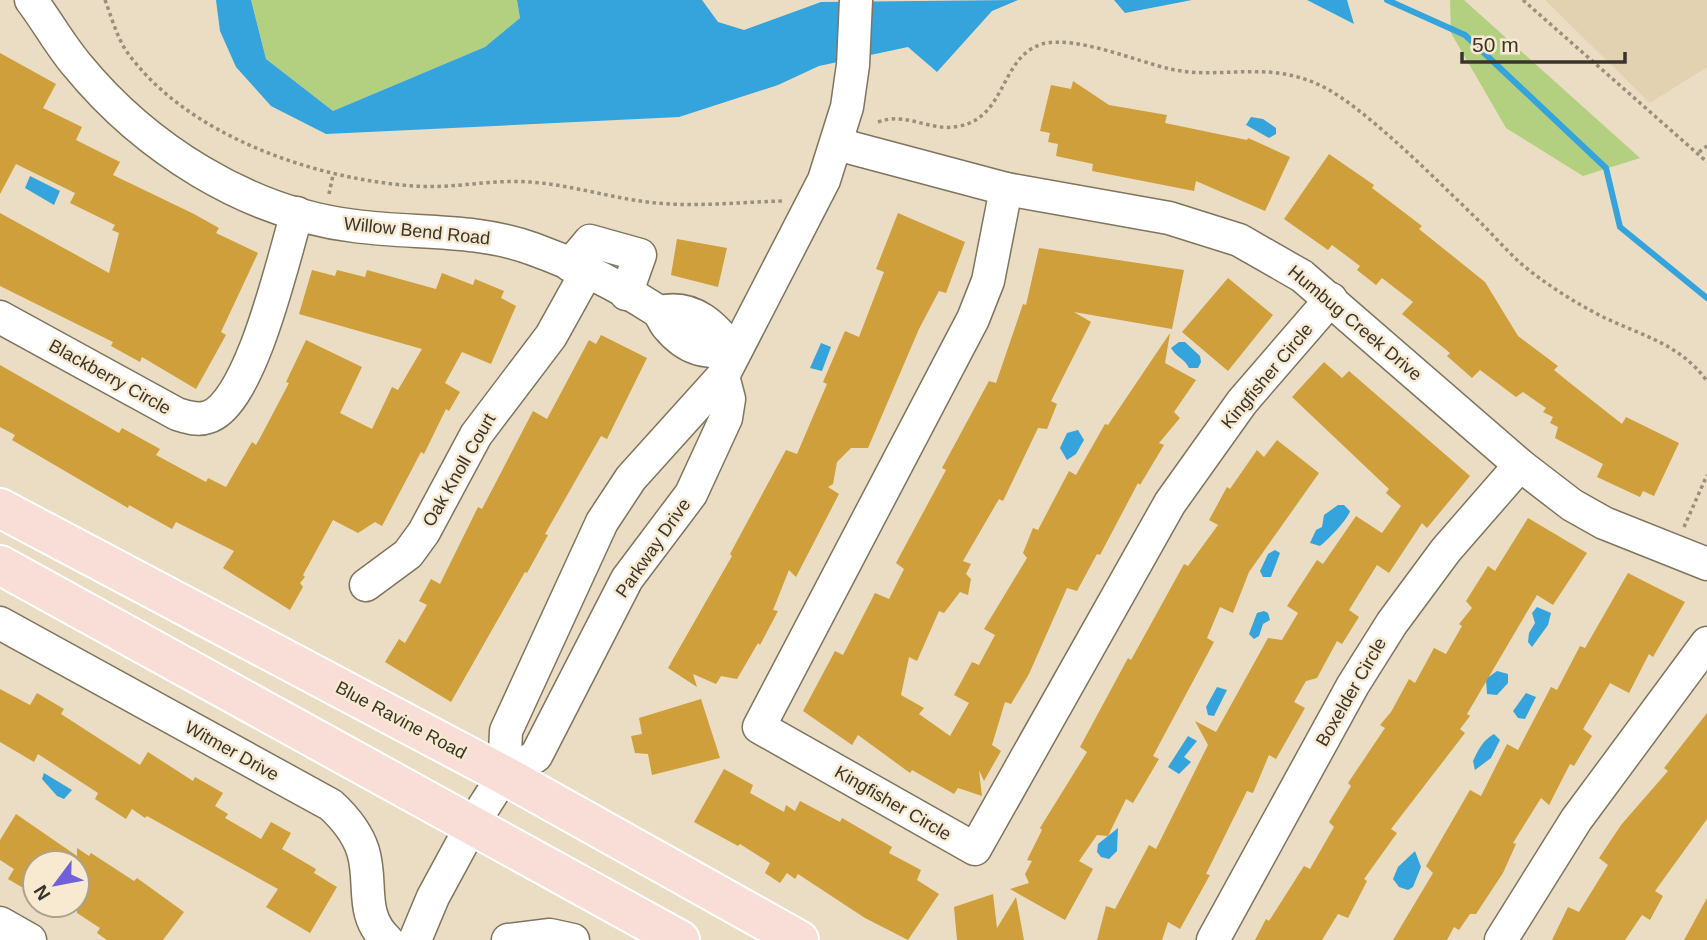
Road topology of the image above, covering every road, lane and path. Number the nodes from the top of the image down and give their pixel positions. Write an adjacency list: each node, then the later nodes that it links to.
1 (31, 0): 12 (street, Willow Bend Road)
2 (104, 0): 11 (path)
3 (856, 0): 6 (street, Parkway Drive)
4 (1523, 0): 8 (path)
5 (878, 122): 17 (path)
6 (837, 144): 10 (street, Humbug Creek Drive); 16 (street, Parkway Drive)
7 (1707, 146): 8 (path)
8 (1699, 152): 9 (path)
9 (1707, 162)
10 (1006, 189): 14 (street, Humbug Creek Drive); 14 (street, Kingfisher Circle)
11 (786, 201)
12 (297, 213): 13 (street, Willow Bend Road); 15 (street, Blackberry Circle)
13 (578, 269): 16 (street, Willow Bend Road); 24 (street, Oak Knoll Court)
14 (1331, 299): 18 (street, Humbug Creek Drive)
15 (0, 317)
16 (729, 364): 27 (street, Parkway Drive); 27 (street, Parkway Drive)
17 (1707, 381)
18 (1520, 465): 21 (street, Humbug Creek Drive); 37 (street, Boxelder Circle)
19 (1707, 475): 21 (path)
20 (0, 508): 27 (main road, Blue Ravine Road)
21 (1672, 549): 22 (street, Humbug Creek Drive)
22 (1707, 564)
23 (0, 565): 28 (main road)
24 (366, 585)
25 (0, 623): 31 (street, Witmer Drive)
26 (1707, 643): 38 (street)
27 (503, 775): 28 (street, Parkway Drive); 36 (main road, Blue Ravine Road)
28 (472, 825): 32 (street, Parkway Drive); 35 (main road)
29 (0, 923): 30 (street)
30 (30, 940)
31 (387, 940)
32 (415, 940)
33 (509, 940): 34 (street)
34 (573, 940)
35 (680, 940)
36 (799, 940)
37 (1213, 940)
38 (1502, 940)

